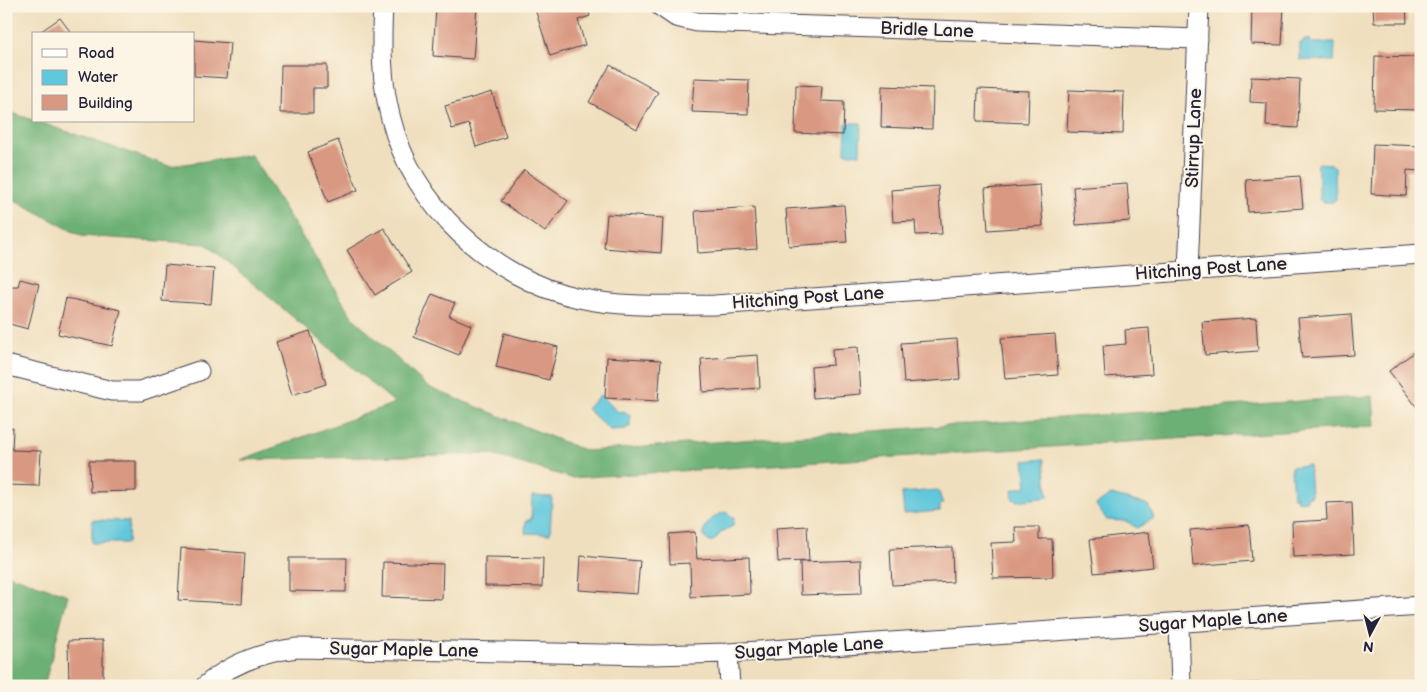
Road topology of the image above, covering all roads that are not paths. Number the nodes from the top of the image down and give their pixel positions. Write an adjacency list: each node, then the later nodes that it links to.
1 (383, 6): 6 (street, Hitching Post Lane)
2 (660, 6): 4 (street, Bridle Lane)
3 (1199, 6): 4 (street, Stirrup Lane)
4 (1198, 39): 6 (street, Stirrup Lane)
5 (1421, 254): 6 (street, Hitching Post Lane)
6 (1188, 270)
7 (6, 365): 8 (street)
8 (199, 371)
9 (1421, 606): 10 (street, Sugar Maple Lane)
10 (1179, 624): 11 (street, Sugar Maple Lane); 14 (street)
11 (728, 653): 12 (street, Sugar Maple Lane); 13 (street)
12 (204, 686)
13 (730, 686)
14 (1181, 686)

